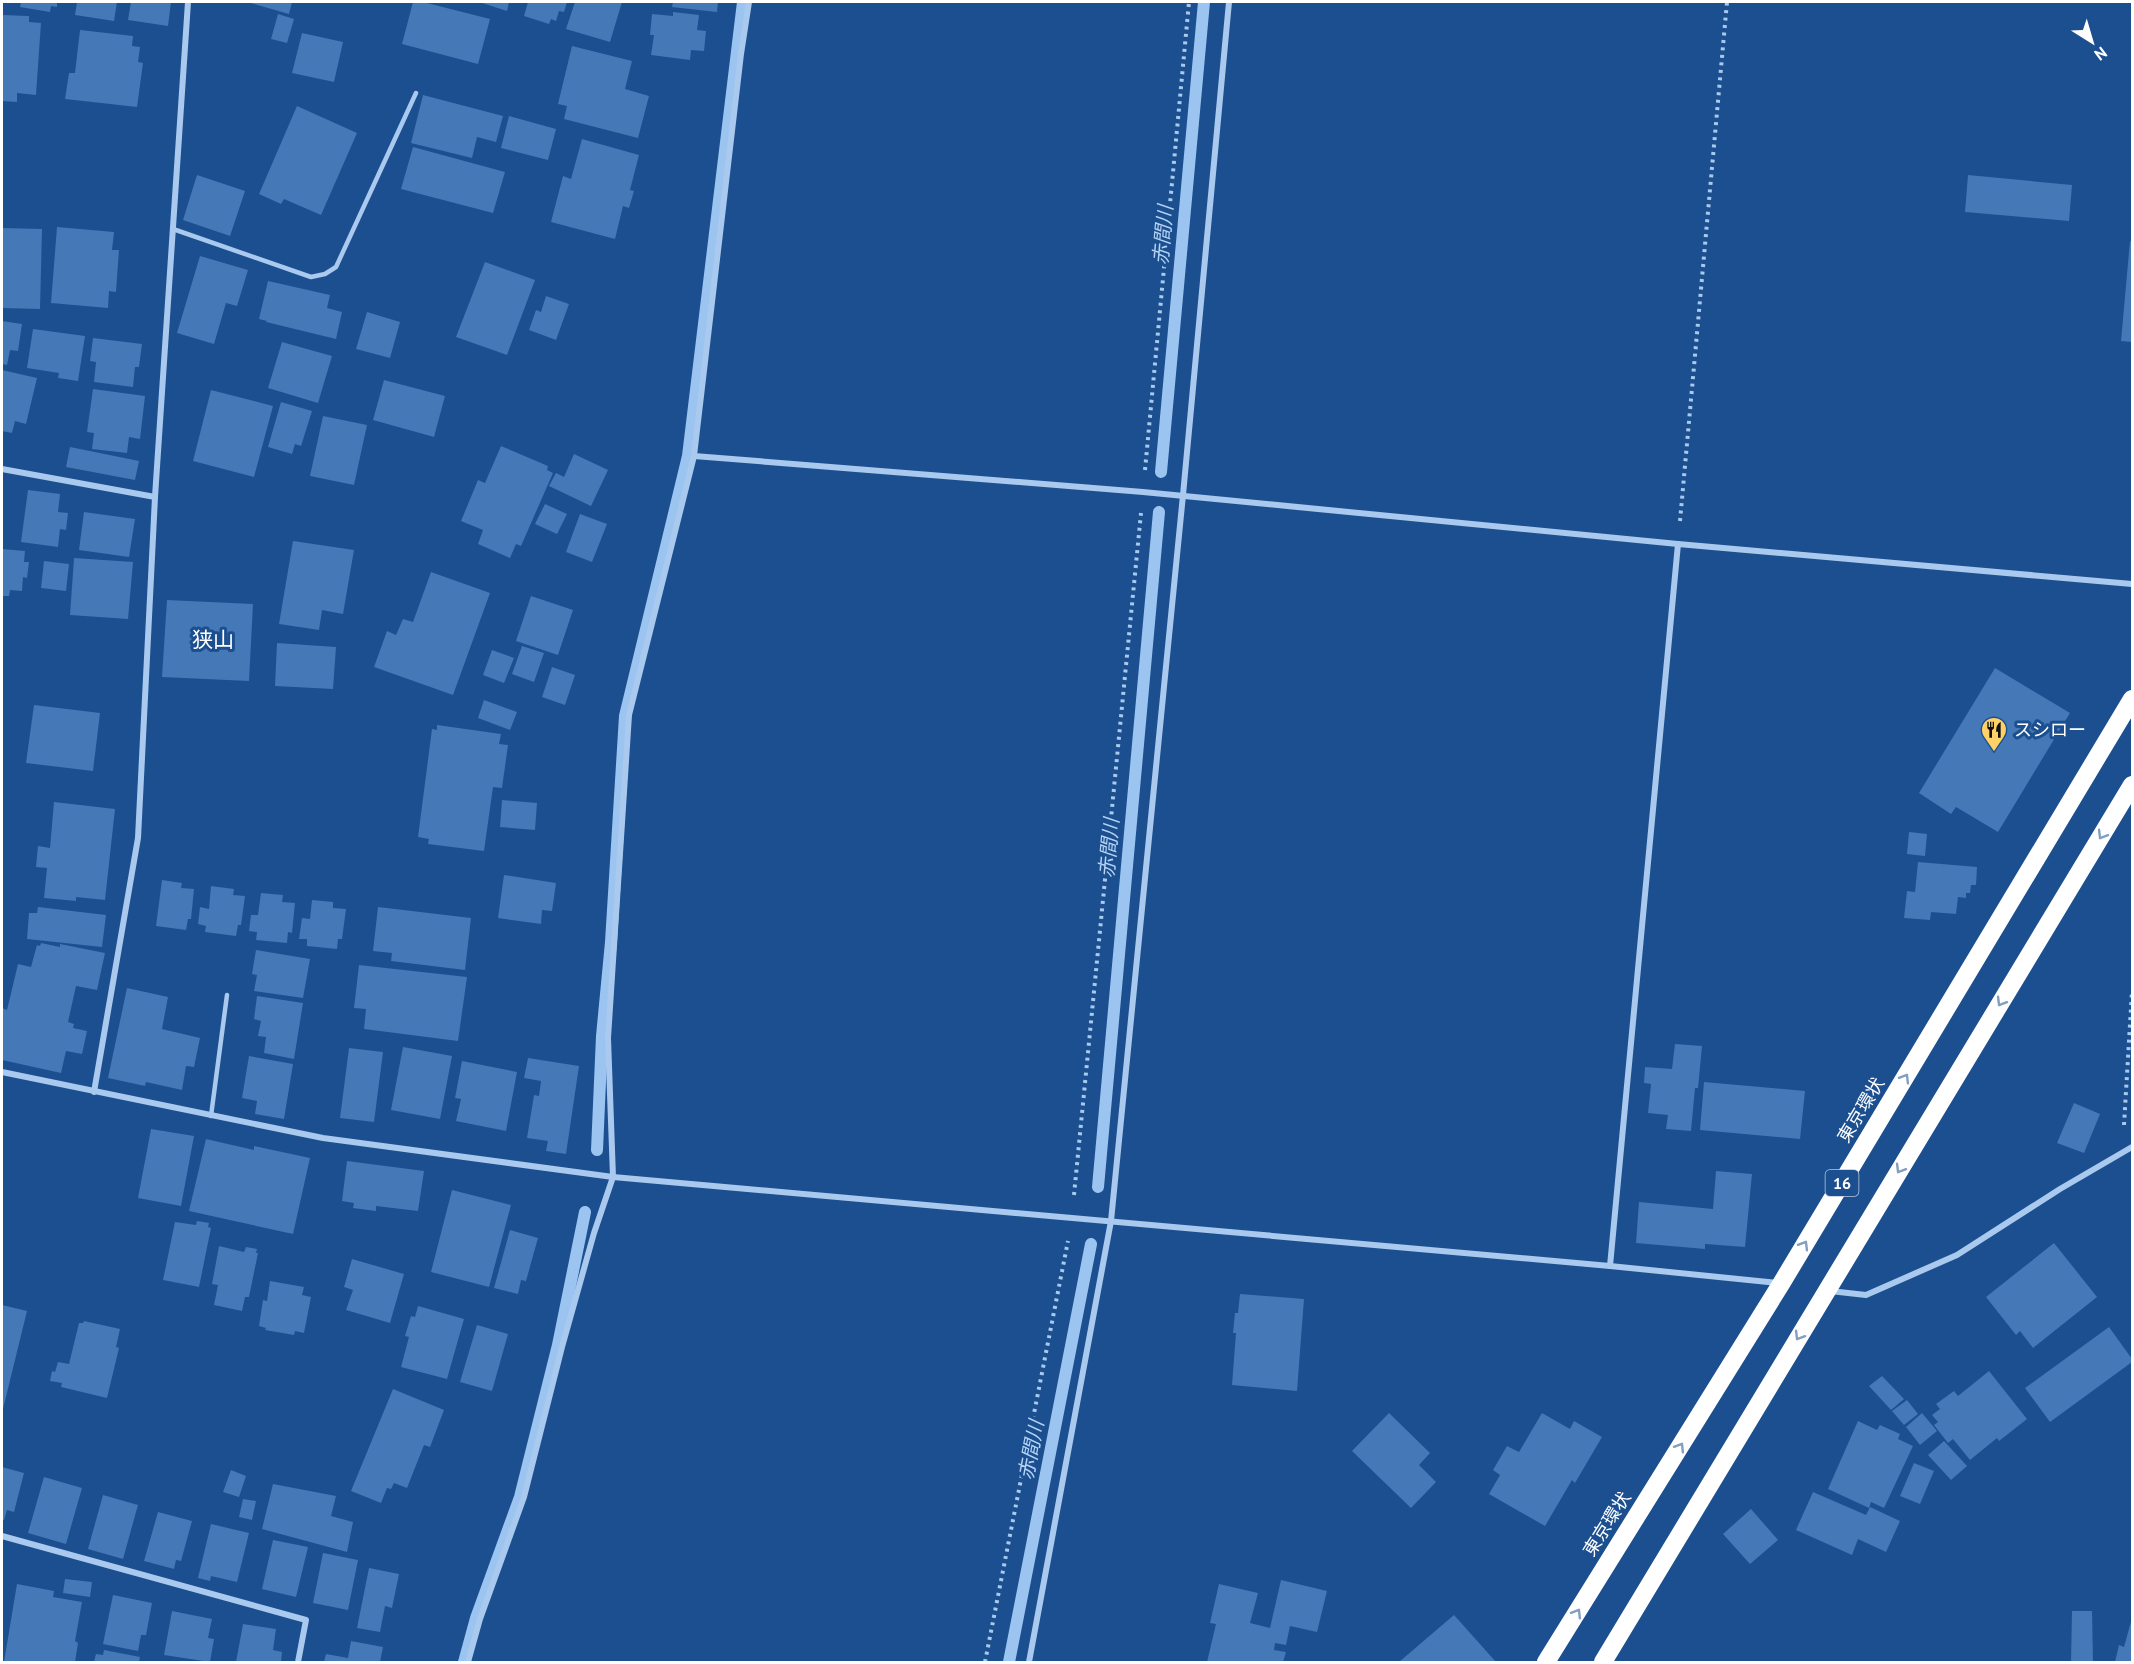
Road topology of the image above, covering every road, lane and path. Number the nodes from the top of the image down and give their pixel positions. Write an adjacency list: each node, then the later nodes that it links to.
1 (188, 2): 7 (street)
2 (749, 2): 8 (street)
3 (1189, 2): 10 (path)
4 (1229, 2): 11 (street)
5 (1728, 2): 13 (path)
6 (416, 93): 7 (lane)
7 (172, 230): 12 (street)
8 (694, 456): 10 (street); 24 (street)
9 (2, 469): 12 (street)
10 (1143, 492): 11 (street); 25 (path)
11 (1183, 495): 13 (street); 26 (street)
12 (155, 497): 20 (street)
13 (1678, 544): 14 (street); 27 (street)
14 (2133, 584)
15 (2133, 699): 28 (highway, 東京環状 / 16, one-way to 15)
16 (2133, 785): 29 (highway, 16, one-way to 29)
17 (2133, 992): 23 (path)
18 (227, 995): 21 (lane)
19 (2, 1072): 20 (street)
20 (94, 1092): 21 (street)
21 (211, 1116): 24 (street)
22 (2133, 1147): 23 (street)
23 (2122, 1153): 29 (street)
24 (613, 1177): 25 (street); 32 (street)
25 (1072, 1218): 26 (street); 33 (path)
26 (1111, 1221): 27 (street); 34 (street)
27 (1610, 1266): 28 (street)
28 (1781, 1284): 35 (highway, 東京環状 / 16, one-way to 28)
29 (1826, 1291): 36 (highway, 16, one-way to 36)
30 (2, 1536): 31 (street)
31 (298, 1662)
32 (468, 1662)
33 (985, 1662)
34 (1029, 1662)
35 (1546, 1662)
36 (1603, 1662)

